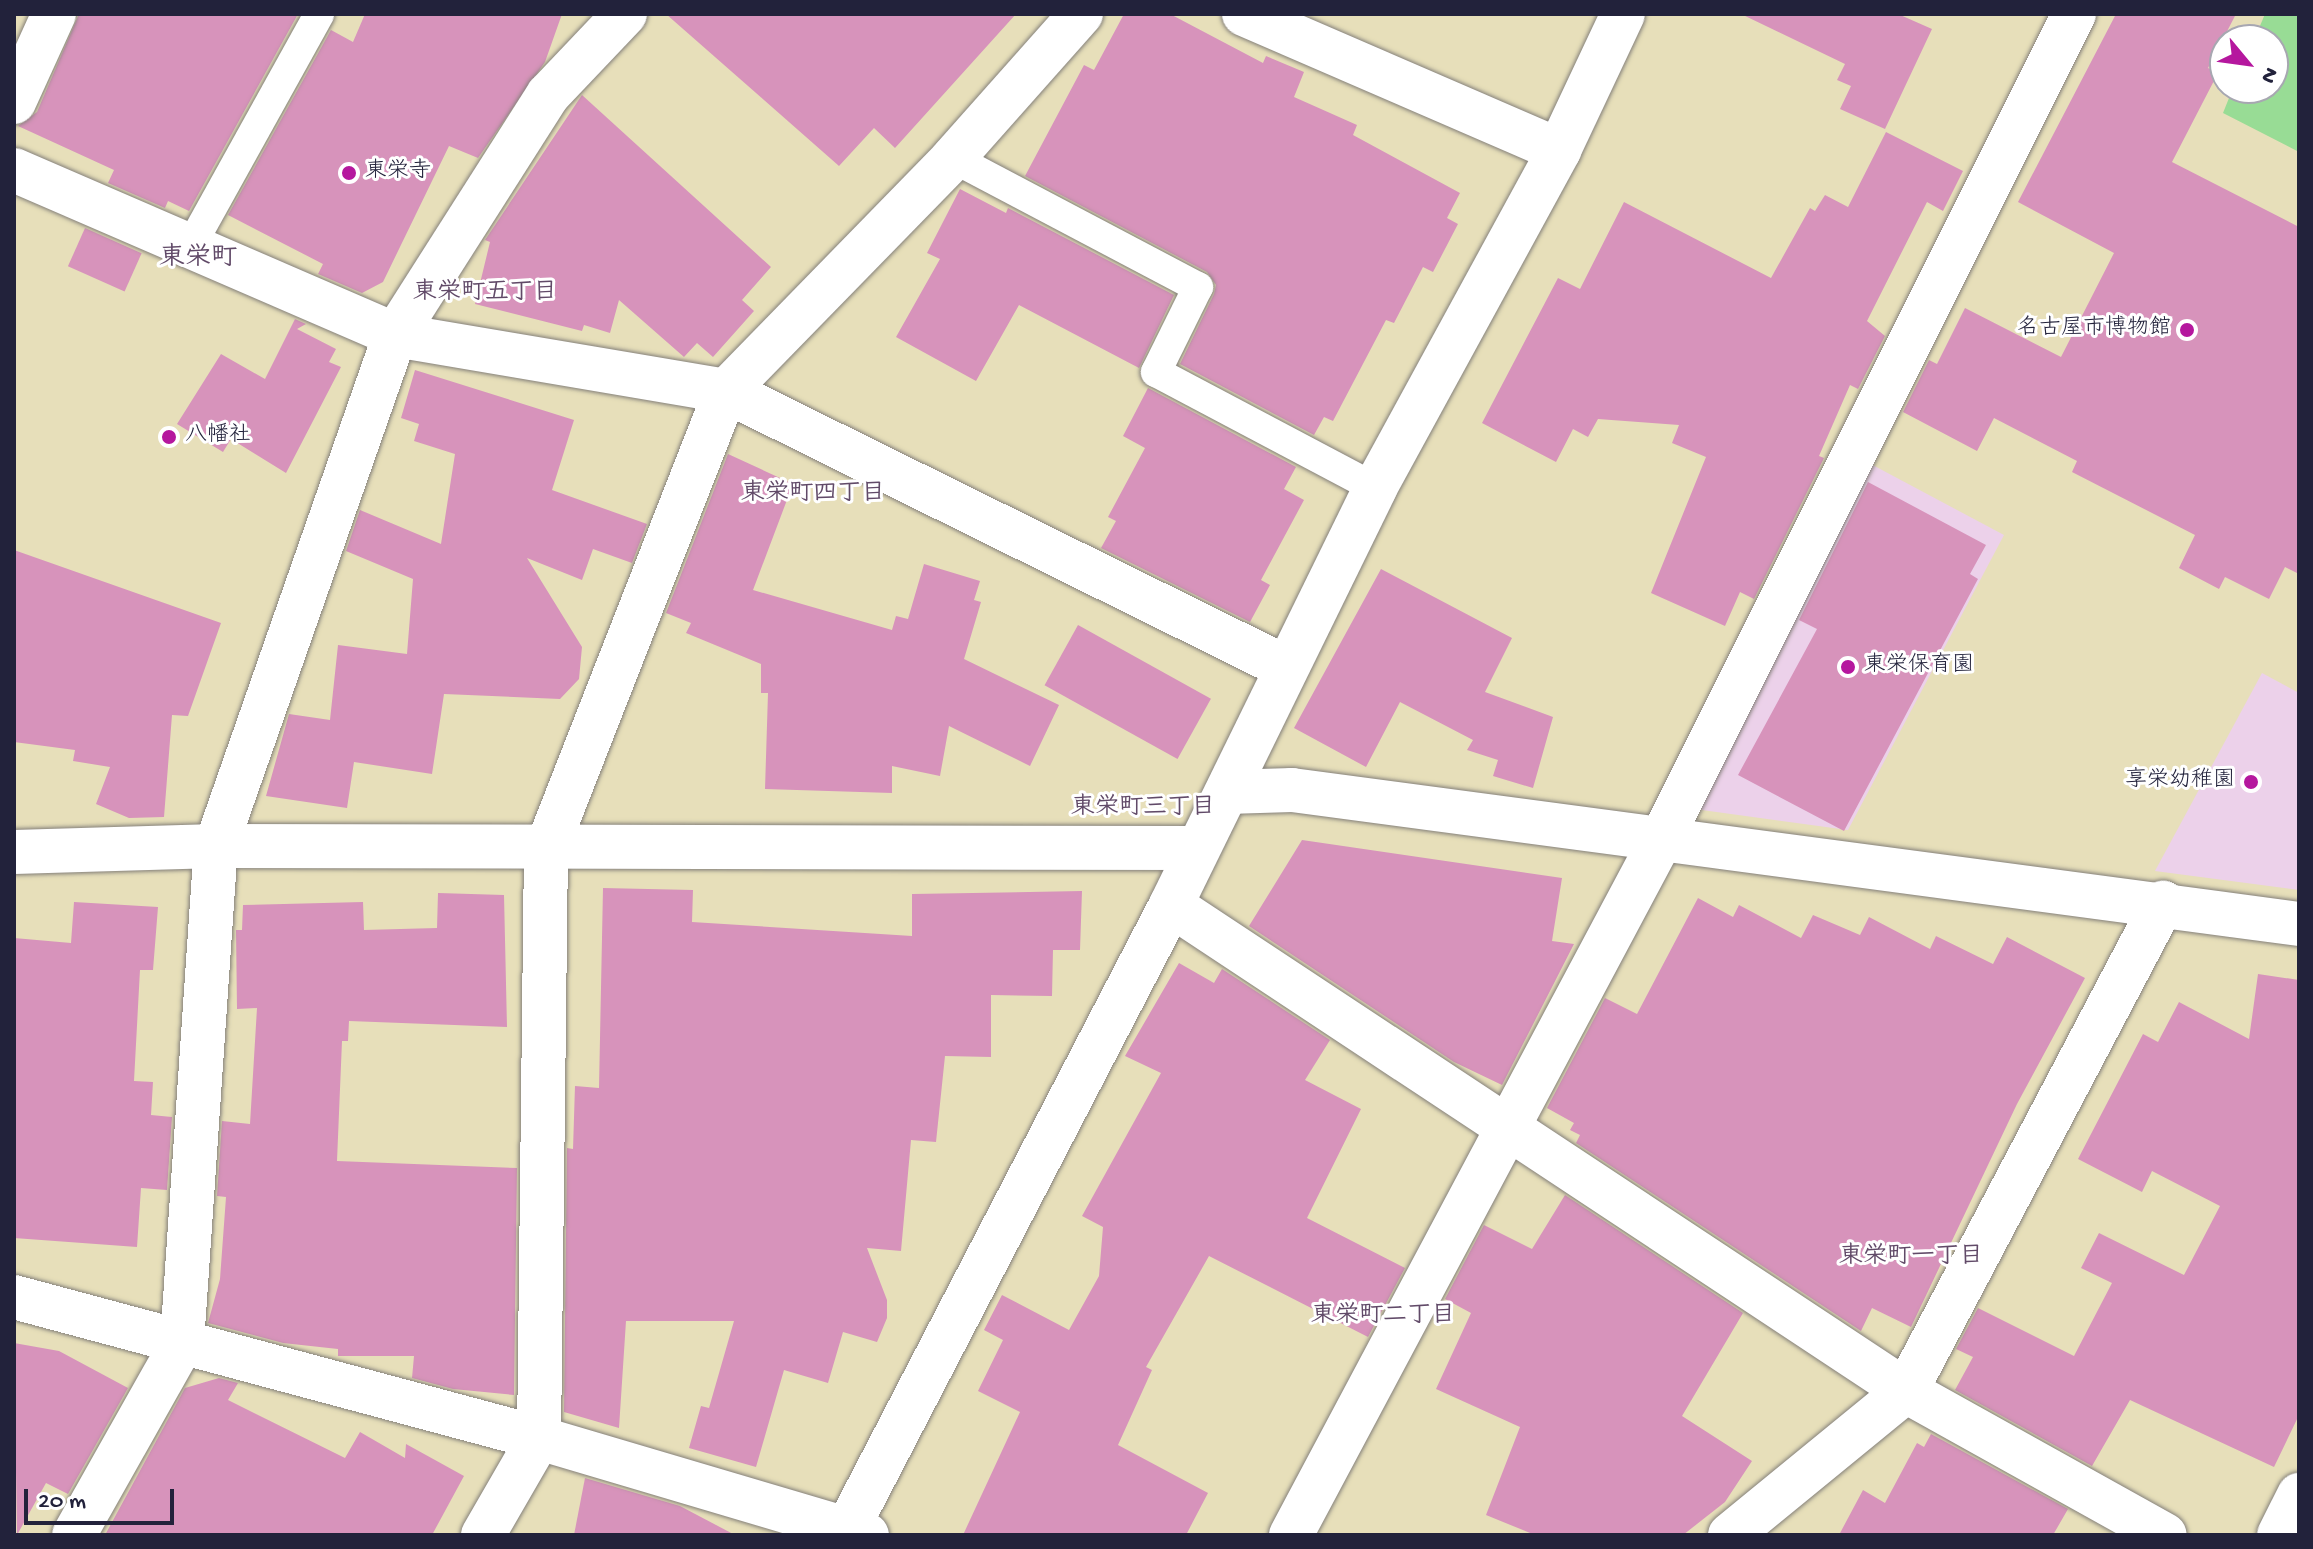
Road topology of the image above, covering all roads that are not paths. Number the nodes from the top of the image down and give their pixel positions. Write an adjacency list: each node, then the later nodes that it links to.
1 (54, 14): 8 (street)
2 (319, 14): 12 (lane)
3 (625, 14): 13 (street)
4 (1081, 14): 10 (street)
5 (1244, 14): 9 (street)
6 (1623, 14): 9 (street)
7 (2070, 15): 18 (street)
8 (14, 102)
9 (1559, 150): 15 (street)
10 (953, 158): 14 (street); 15 (lane)
11 (14, 170): 12 (street)
12 (189, 249): 13 (street)
13 (395, 335): 14 (street); 19 (street)
14 (726, 391): 16 (street); 21 (street)
15 (1375, 488): 16 (street)
16 (1285, 667): 17 (street)
17 (1227, 792): 18 (street); 20 (street)
18 (1663, 836): 23 (street); 26 (street)
19 (216, 846): 21 (street); 22 (street); 28 (street)
20 (1198, 848): 21 (street); 24 (street)
21 (546, 850): 30 (street)
22 (14, 852)
23 (2163, 903): 25 (street); 29 (street)
24 (1171, 905): 26 (street); 32 (street)
25 (2299, 924)
26 (1506, 1126): 29 (street); 35 (street)
27 (14, 1297): 28 (street)
28 (182, 1343): 30 (street); 33 (street)
29 (1906, 1391): 36 (street); 37 (street)
30 (539, 1438): 32 (street); 34 (street)
31 (2299, 1495): 38 (street)
32 (853, 1532)
33 (74, 1535)
34 (483, 1535)
35 (1291, 1535)
36 (1730, 1535)
37 (2165, 1535)
38 (2279, 1535)

